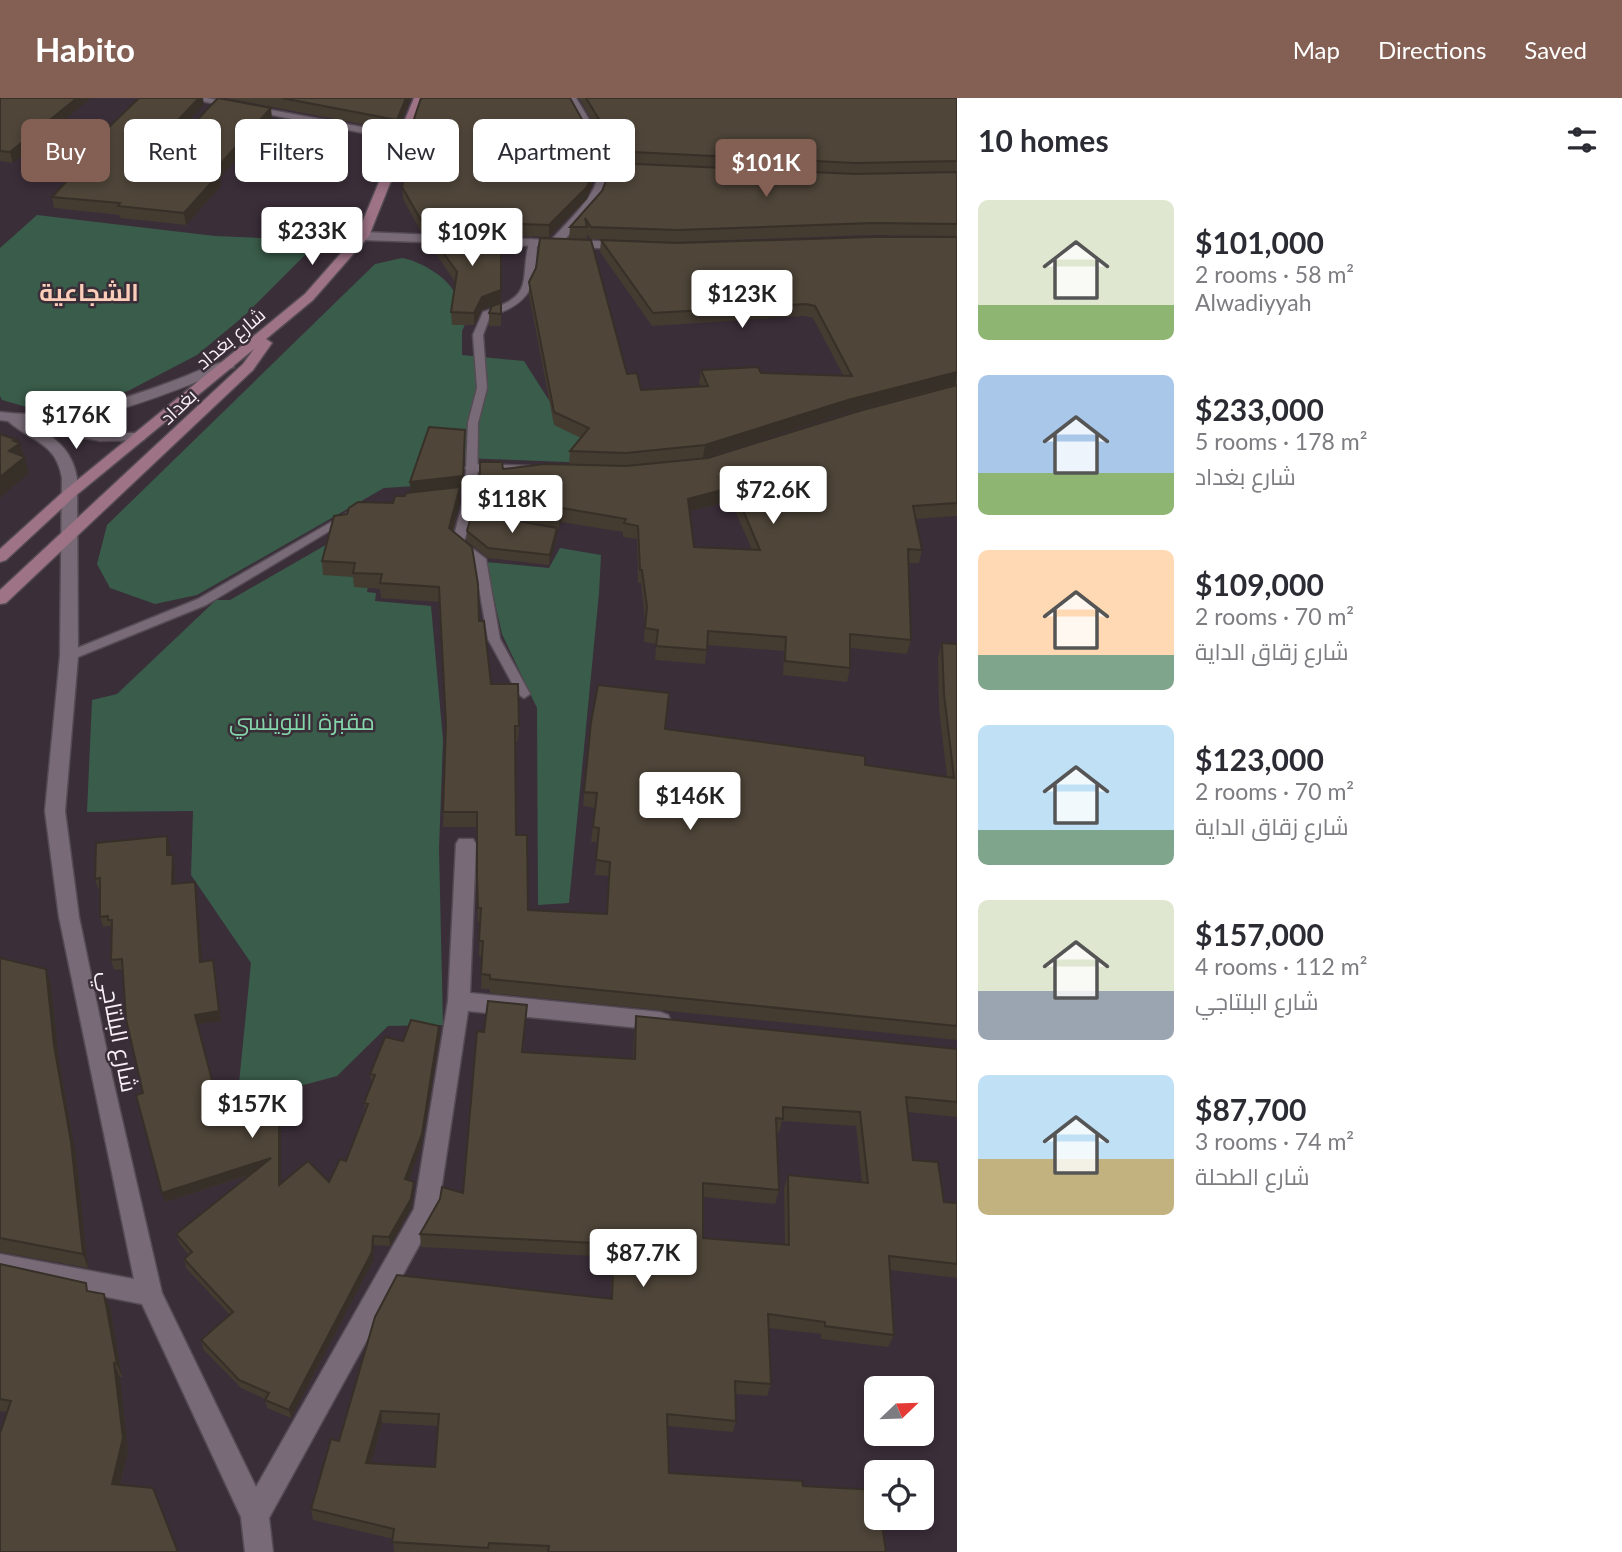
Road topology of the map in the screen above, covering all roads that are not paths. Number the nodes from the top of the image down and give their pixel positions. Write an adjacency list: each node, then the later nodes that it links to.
1 (191, 98): 4 (street)
2 (419, 98): 6 (main road, شارع بغداد)
3 (571, 98): 7 (street)
4 (218, 102): 5 (street); 8 (street)
5 (208, 112)
6 (411, 119)
7 (583, 119)
8 (362, 130)
9 (386, 182): 11 (main road, شارع بغداد)
10 (603, 182): 13 (street)
11 (363, 236): 12 (street); 15 (main road, شارع بغداد)
12 (533, 241): 13 (street); 19 (lane)
13 (555, 242): 14 (street)
14 (637, 247)
15 (282, 319): 16 (main road, شارع بغداد); 25 (main road, بغداد)
16 (229, 364): 17 (street); 18 (main road, شارع بغداد)
17 (7, 418): 18 (street); 21 (street, شارع البلتاجي)
18 (139, 437): 21 (main road, شارع بغداد)
19 (472, 468): 20 (street); 23 (lane)
20 (542, 470)
21 (69, 494): 25 (street, شارع البلتاجي); 26 (main road, شارع بغداد)
22 (364, 509): 28 (lane)
23 (467, 516): 24 (lane); 29 (lane)
24 (480, 518)
25 (69, 535): 27 (main road, بغداد); 28 (street, شارع البلتاجي)
26 (0, 557)
27 (0, 599)
28 (69, 656): 34 (street, شارع البلتاجي)
29 (524, 694)
30 (466, 844): 31 (street)
31 (459, 1001): 32 (street); 35 (street)
32 (680, 1023)
33 (0, 1265): 34 (street)
34 (150, 1294): 35 (street, شارع البلتاجي)
35 (255, 1516): 36 (street, شارع البلتاجي)
36 (259, 1552)

